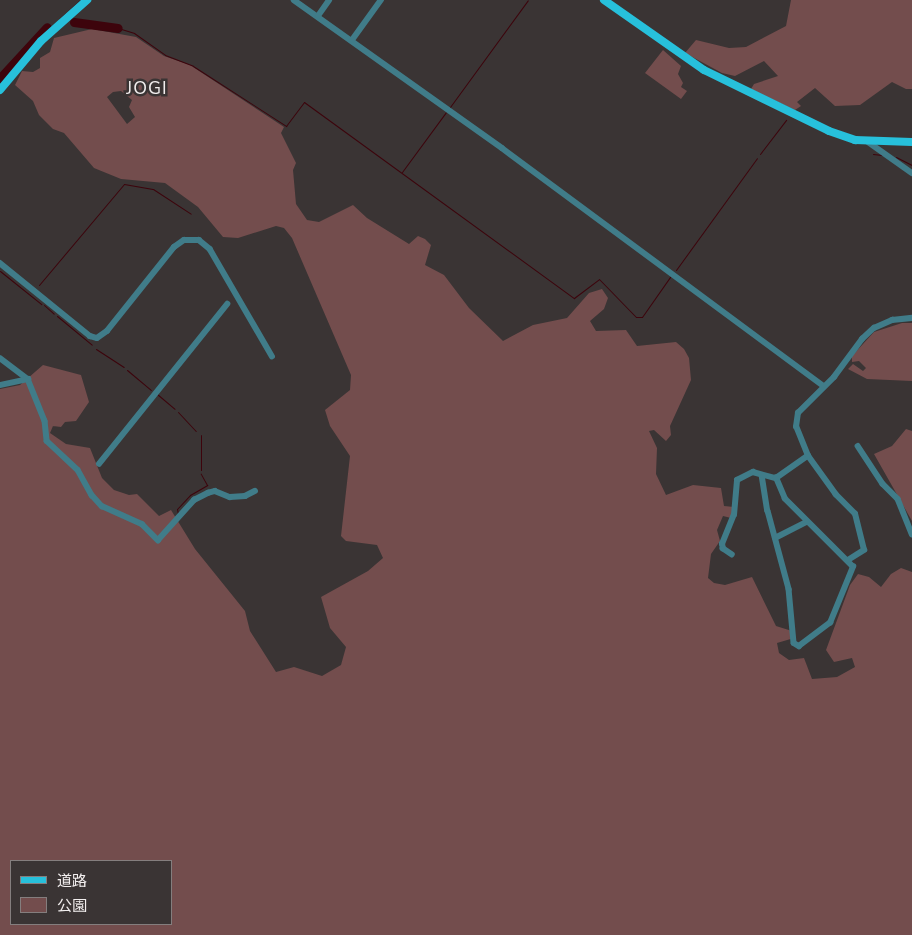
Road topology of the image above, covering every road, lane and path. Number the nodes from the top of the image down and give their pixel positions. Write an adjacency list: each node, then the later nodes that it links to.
1 (87, 0): 8 (main road)
2 (294, 0): 6 (street)
3 (329, 0): 6 (street)
4 (381, 0): 7 (street)
5 (604, 0): 9 (main road)
6 (318, 16): 7 (street)
7 (352, 40): 19 (street)
8 (0, 90)
9 (867, 141): 10 (main road); 11 (street)
10 (912, 142)
11 (912, 173)
12 (0, 263): 15 (street)
13 (227, 304): 22 (street)
14 (912, 318): 19 (street)
15 (272, 356)
16 (0, 358): 17 (street)
17 (28, 378): 18 (street); 25 (street)
18 (0, 385)
19 (824, 386): 21 (street)
20 (858, 446): 27 (street)
21 (808, 456): 24 (street); 30 (street)
22 (99, 464)
23 (762, 475): 24 (street); 28 (street); 29 (street)
24 (776, 478): 26 (street)
25 (255, 491)
26 (806, 522): 28 (street); 30 (street)
27 (912, 534)
28 (775, 538): 30 (street)
29 (732, 555)
30 (848, 560)

